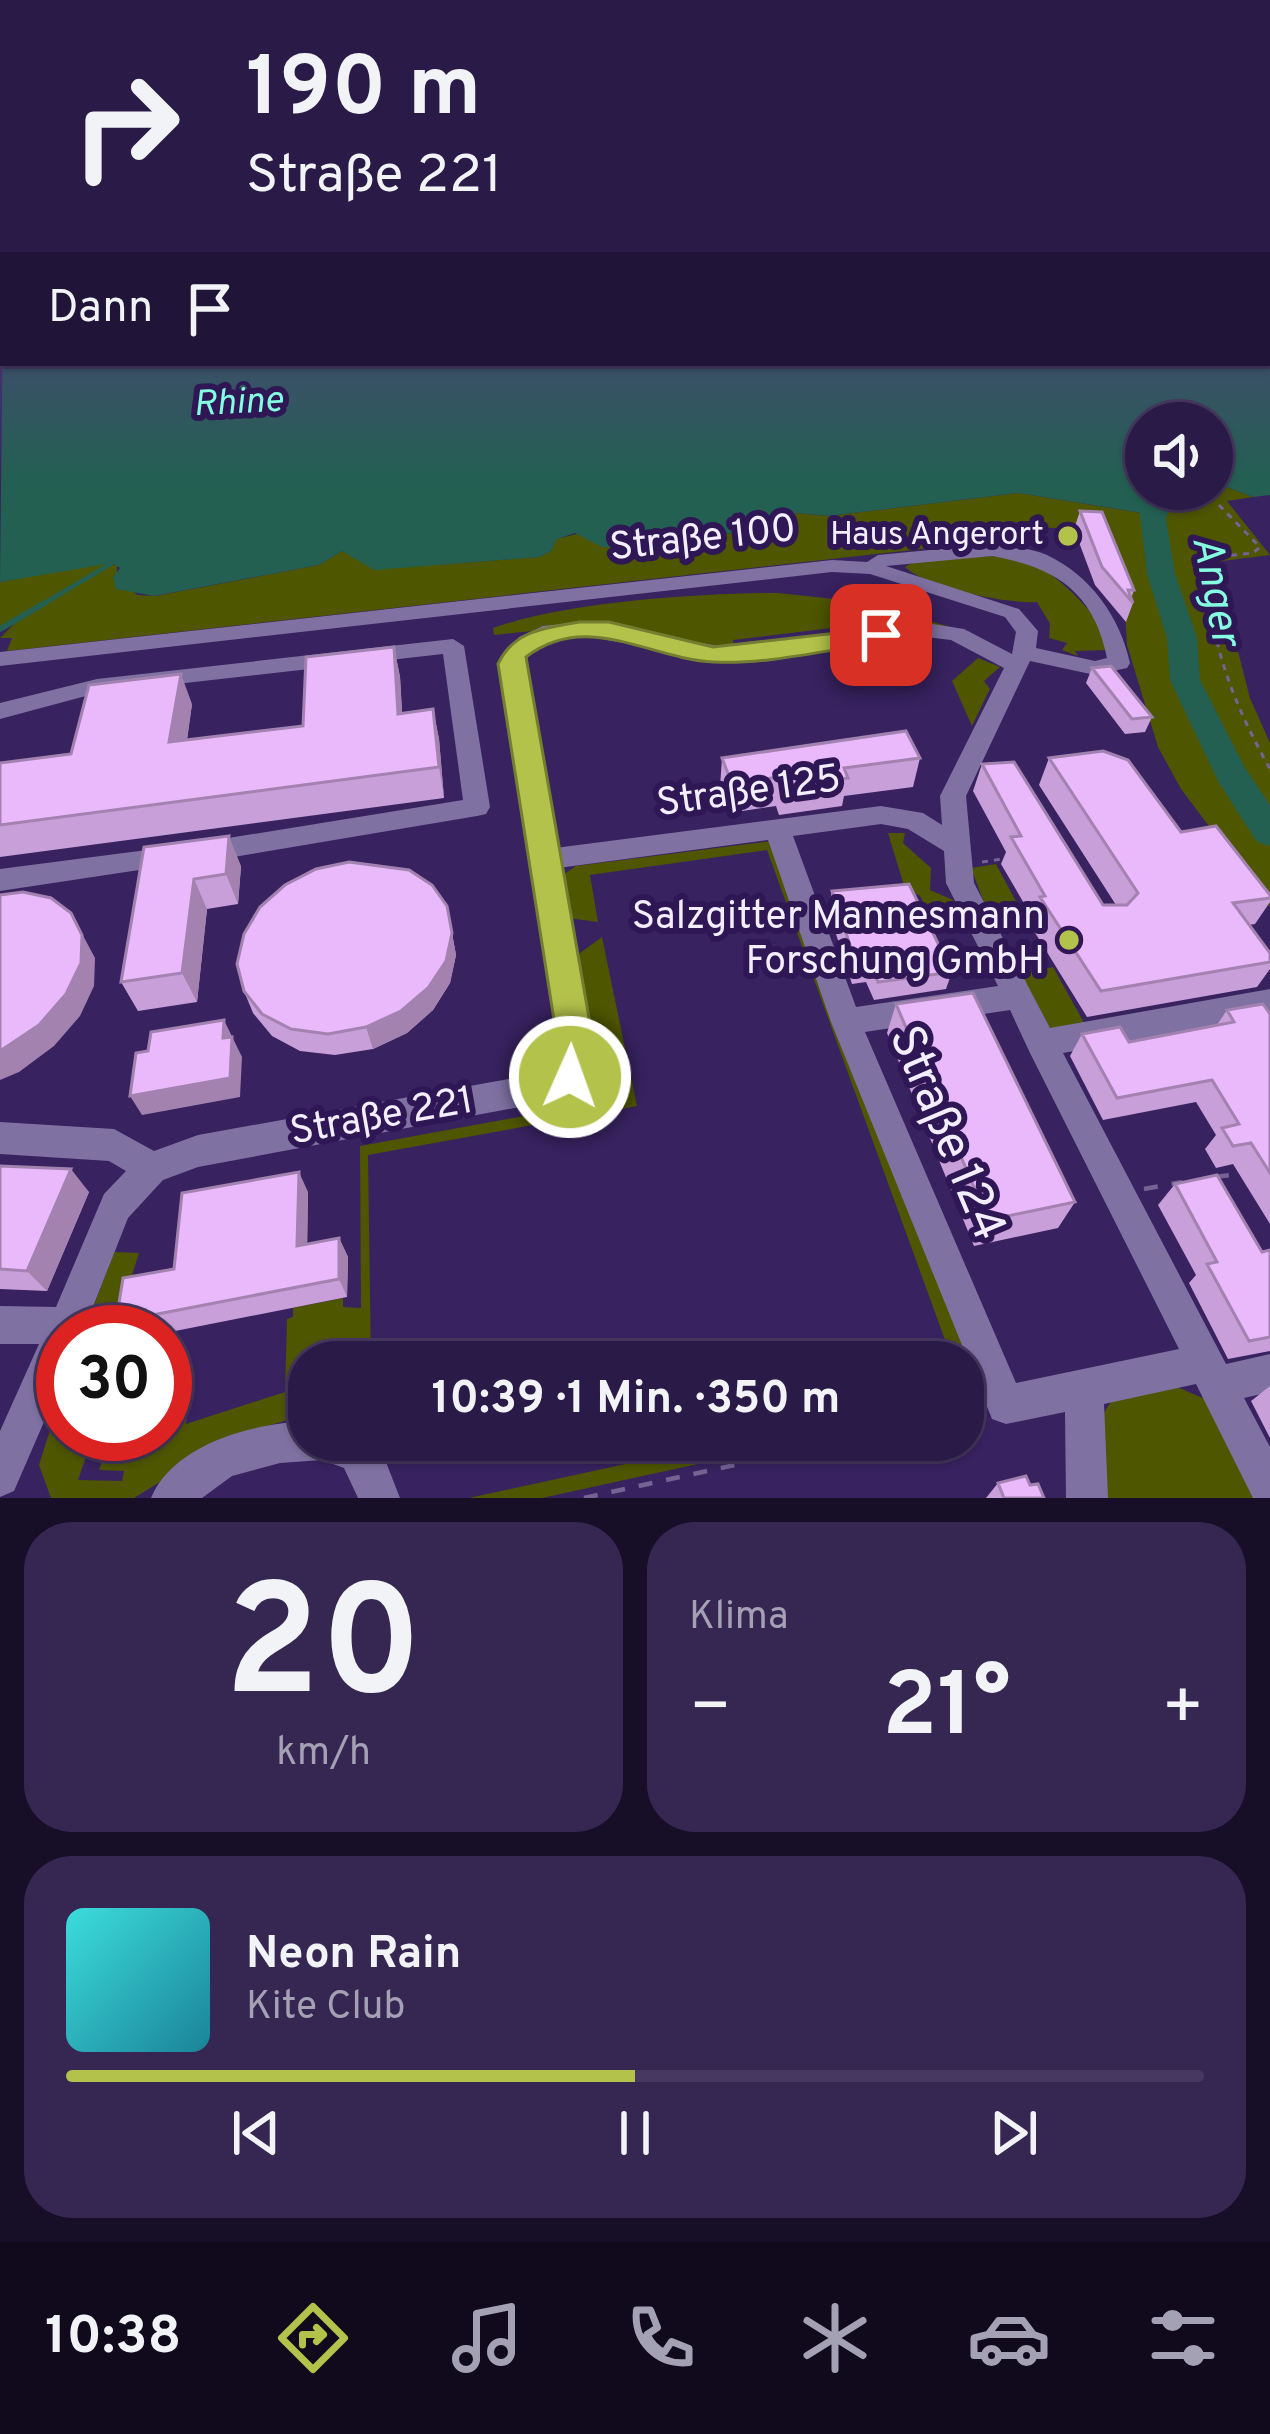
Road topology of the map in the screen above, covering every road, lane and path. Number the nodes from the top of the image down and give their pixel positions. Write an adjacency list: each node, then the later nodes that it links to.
1 (1225, 510): 6 (path)
2 (872, 568): 3 (street, Straße 100); 3 (street); 4 (street, Straße 100)
3 (1019, 658): 8 (street); 12 (street, Straße 221)
4 (0, 659)
5 (0, 711): 13 (street)
6 (1270, 769)
7 (1003, 771): 8 (street)
8 (963, 774): 10 (street)
9 (777, 829): 10 (street, Straße 125); 12 (street, Straße 125); 16 (street, Straße 124)
10 (961, 854): 11 (path); 14 (street)
11 (1017, 857)
12 (547, 859): 20 (street, Straße 221)
13 (0, 880)
14 (1017, 996): 16 (street); 17 (street)
15 (1270, 1002): 17 (street)
16 (846, 1022): 27 (street, Straße 124)
17 (1041, 1043): 26 (street)
18 (0, 1138): 20 (street)
19 (1224, 1166): 21 (path)
20 (152, 1168): 22 (street)
21 (1133, 1196)
22 (75, 1305)
23 (0, 1324): 24 (street)
24 (36, 1328)
25 (1270, 1373): 26 (street)
26 (1211, 1374): 27 (street); 31 (street)
27 (1084, 1389): 35 (street)
28 (36, 1395): 30 (street)
29 (753, 1461): 34 (path)
30 (0, 1477)
31 (1270, 1489)
32 (172, 1498): 33 (street)
33 (379, 1498)
34 (584, 1498)
35 (1087, 1498)

